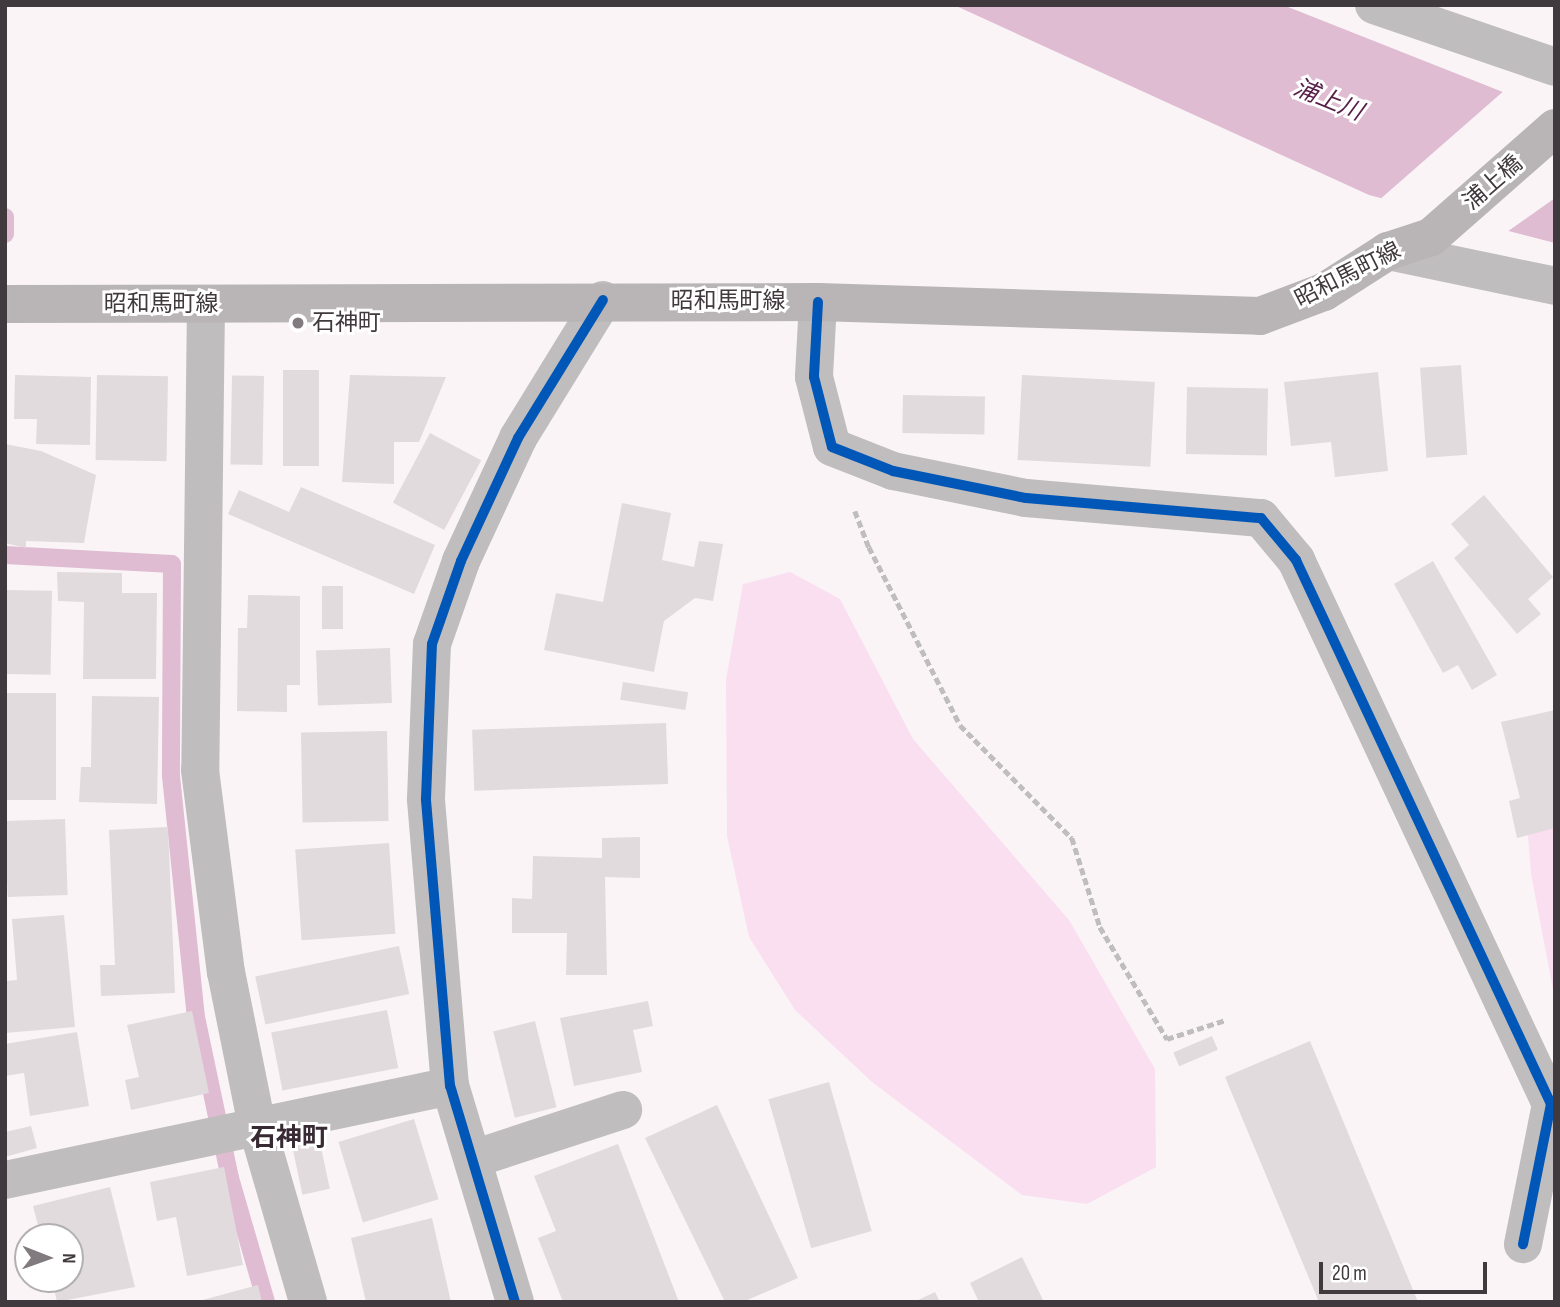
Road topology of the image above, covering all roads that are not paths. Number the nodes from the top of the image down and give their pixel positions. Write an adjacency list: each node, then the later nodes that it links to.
1 (1374, 5): 2 (street)
2 (1555, 66)
3 (1555, 128): 4 (main road, 浦上橋)
4 (1432, 237): 5 (main road, 昭和馬町線)
5 (1388, 251): 6 (street); 8 (main road, 昭和馬町線)
6 (1555, 286)
7 (603, 300): 8 (main road, 昭和馬町線); 10 (main road, 昭和馬町線); 11 (street)
8 (818, 302): 16 (street)
9 (5, 304): 10 (main road, 昭和馬町線)
10 (206, 304): 13 (street)
11 (450, 1086): 13 (street); 14 (street)
12 (623, 1110): 14 (street)
13 (257, 1126): 15 (street); 17 (street)
14 (473, 1159): 18 (street)
15 (5, 1180)
16 (1523, 1244)
17 (308, 1302)
18 (515, 1302)

